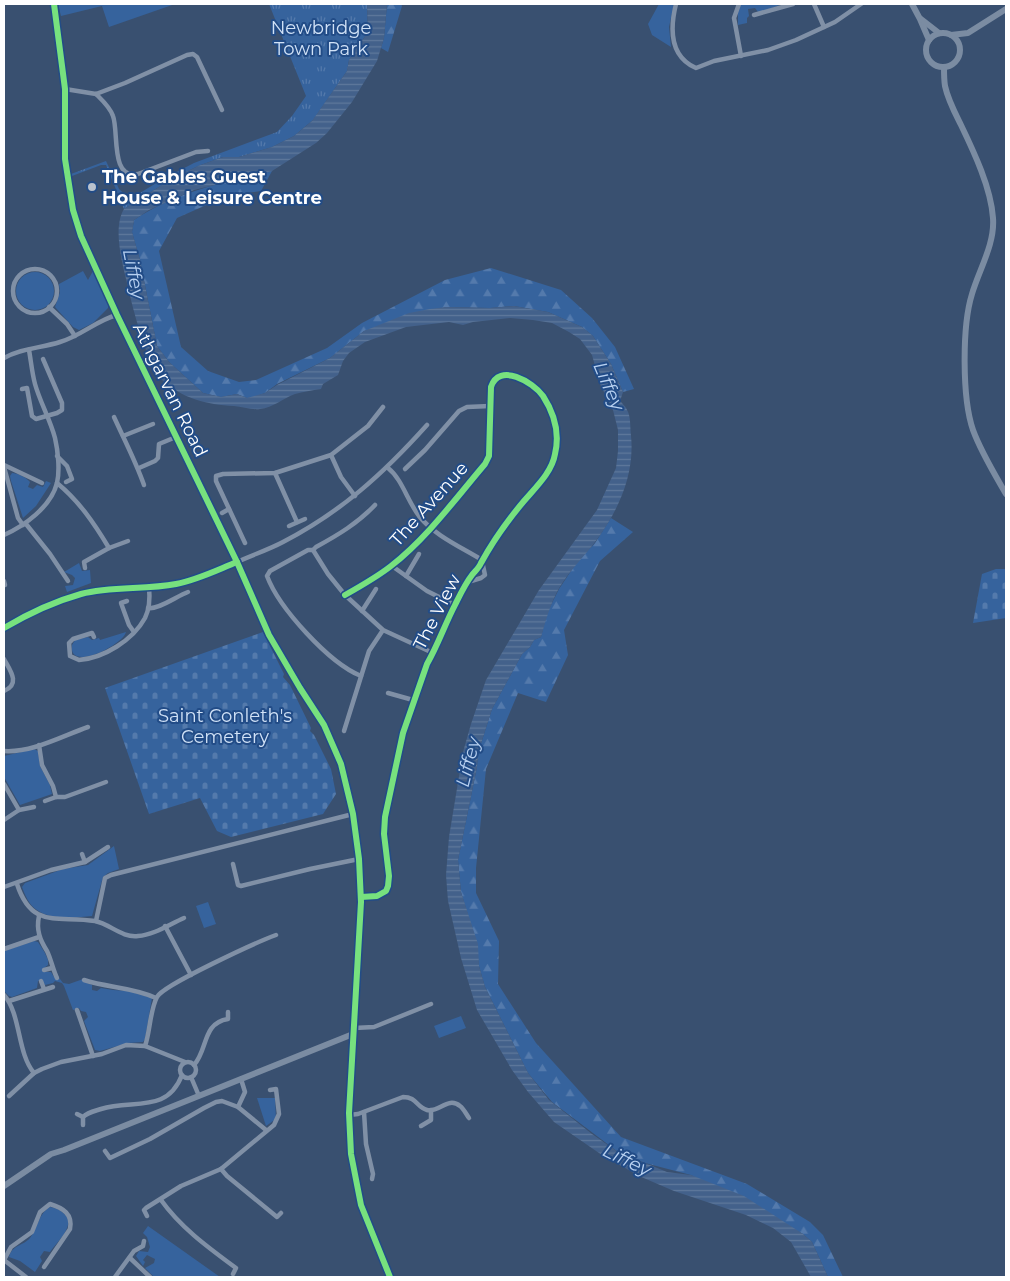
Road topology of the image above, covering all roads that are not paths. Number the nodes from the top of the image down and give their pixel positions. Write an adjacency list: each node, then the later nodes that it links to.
1 (54, 4): 19 (main road, Athgarvan Road)
2 (676, 4): 17 (street)
3 (739, 4): 17 (street)
4 (793, 4): 9 (street)
5 (814, 4): 11 (street)
6 (861, 4): 11 (street)
7 (912, 4): 10 (main road)
8 (1006, 9): 13 (main road)
9 (754, 15)
10 (920, 18): 12 (main road); 15 (main road)
11 (824, 27): 17 (street)
12 (939, 33): 14 (main road); 15 (main road)
13 (968, 33): 14 (main road); 16 (main road)
14 (951, 34): 16 (main road)
15 (929, 40): 18 (main road)
16 (960, 45): 18 (main road)
17 (741, 56)
18 (944, 67): 59 (main road)
19 (65, 89): 20 (street); 26 (main road, Athgarvan Road)
20 (96, 94): 21 (street); 23 (street)
21 (222, 110)
22 (201, 145): 23 (street)
23 (201, 151): 24 (street)
24 (208, 151)
25 (49, 307): 25 (street); 27 (street)
26 (117, 315): 27 (street); 43 (main road, Athgarvan Road)
27 (75, 336): 28 (street)
28 (29, 350): 29 (street); 38 (street)
29 (4, 358)
30 (43, 359): 31 (street)
31 (47, 368): 32 (street); 38 (street)
32 (39, 370)
33 (22, 389): 38 (street)
34 (490, 406): 46 (street); 70 (street, The Avenue); 77 (street, The View)
35 (383, 407): 37 (street)
36 (372, 408): 37 (street)
37 (378, 413): 44 (street)
38 (47, 416): 45 (street)
39 (114, 417): 42 (street)
40 (427, 425): 49 (street)
41 (151, 426): 42 (street)
42 (123, 436): 48 (street)
43 (176, 437): 48 (street); 78 (main road, Athgarvan Road)
44 (331, 455): 52 (street); 60 (street)
45 (57, 456): 54 (street); 56 (street)
46 (412, 463): 50 (street); 51 (street)
47 (4, 466): 53 (street); 68 (street)
48 (139, 468): 57 (street)
49 (388, 468): 60 (street); 70 (street)
50 (405, 469)
51 (417, 469)
52 (275, 473): 63 (street); 67 (street)
53 (35, 480): 55 (street); 58 (street)
54 (66, 482)
55 (42, 483)
56 (57, 483): 68 (street); 74 (street)
57 (144, 485)
58 (32, 487)
59 (1006, 494)
60 (355, 496): 78 (street)
61 (375, 505): 64 (street)
62 (363, 506): 64 (street)
63 (229, 509): 65 (street); 73 (street)
64 (369, 512): 75 (street)
65 (222, 513)
66 (305, 519): 67 (street)
67 (297, 522): 69 (street)
68 (24, 525): 71 (street); 82 (street)
69 (290, 526)
70 (431, 527): 77 (street); 79 (street, The Avenue)
71 (4, 535)
72 (128, 540): 74 (street)
73 (245, 543)
74 (108, 548): 80 (street)
75 (313, 550): 87 (street); 98 (street)
76 (419, 554): 81 (street)
77 (482, 561): 83 (street, The View); 83 (street)
78 (237, 562): 84 (main road); 114 (main road, Athgarvan Road)
79 (392, 566): 81 (street); 87 (street, The Avenue)
80 (85, 568)
81 (406, 576): 89 (street)
82 (68, 581)
83 (468, 582): 89 (street, The View)
84 (149, 587): 90 (street); 92 (main road)
85 (376, 589): 91 (street)
86 (188, 592): 90 (street)
87 (345, 595): 91 (street)
88 (127, 601): 94 (street)
89 (455, 605): 96 (street, The View)
90 (148, 608): 94 (street)
91 (362, 611): 93 (street)
92 (4, 628)
93 (383, 630): 96 (street); 98 (street)
94 (134, 632): 95 (street)
95 (94, 636)
96 (433, 653): 101 (street, The View)
97 (4, 659): 99 (street)
98 (361, 676): 103 (street)
99 (4, 690)
100 (388, 693): 101 (street)
101 (413, 700): 125 (street, The View)
102 (341, 716): 103 (street)
103 (348, 718): 105 (street)
104 (88, 727): 106 (street)
105 (344, 731)
106 (39, 745): 107 (street); 110 (street)
107 (4, 751)
108 (106, 782): 110 (street)
109 (4, 784): 113 (street)
110 (56, 797): 111 (street)
111 (45, 801)
112 (34, 807): 113 (street)
113 (19, 810): 115 (street)
114 (353, 814): 118 (main road, Athgarvan Road); 121 (street)
115 (4, 820)
116 (108, 847): 119 (street)
117 (82, 854): 119 (street)
118 (358, 859): 120 (street); 125 (main road, Athgarvan Road)
119 (86, 862): 123 (street)
120 (233, 864)
121 (126, 871): 122 (street); 128 (street)
122 (128, 878)
123 (17, 884): 124 (street); 126 (street)
124 (4, 887)
125 (361, 897): 155 (main road, Athgarvan Road)
126 (39, 916): 128 (street); 132 (street)
127 (184, 918): 129 (street)
128 (96, 921): 129 (street)
129 (165, 926): 137 (street)
130 (261, 933): 133 (street)
131 (276, 934): 133 (street)
132 (39, 937): 134 (street); 135 (street)
133 (264, 939): 137 (street)
134 (4, 948)
135 (52, 968): 136 (street); 138 (street)
136 (44, 970)
137 (192, 975): 146 (street)
138 (57, 978)
139 (84, 980): 141 (street)
140 (41, 982): 143 (street)
141 (96, 984): 144 (street); 146 (street)
142 (53, 987): 143 (street)
143 (44, 989): 147 (street)
144 (94, 990)
145 (4, 995): 147 (street)
146 (156, 998): 156 (street)
147 (9, 1001): 160 (street)
148 (431, 1004): 155 (street)
149 (77, 1010): 152 (street)
150 (228, 1012): 153 (street)
151 (86, 1015): 152 (street)
152 (80, 1017): 157 (street)
153 (228, 1019): 154 (street); 159 (street)
154 (233, 1024)
155 (354, 1031): 163 (main road); 171 (main road, Athgarvan Road)
156 (145, 1046): 157 (street); 158 (street)
157 (93, 1056): 160 (street)
158 (185, 1062): 159 (street); 161 (street)
159 (194, 1065): 162 (street)
160 (34, 1073): 165 (street)
161 (182, 1075): 162 (street); 172 (street)
162 (190, 1078): 166 (street)
163 (241, 1079): 166 (main road); 167 (street)
164 (270, 1090): 176 (street)
165 (9, 1096)
166 (199, 1096): 180 (main road)
167 (238, 1107): 176 (street); 177 (street)
168 (431, 1110): 169 (street); 173 (street); 175 (street)
169 (364, 1112): 171 (street); 179 (street)
170 (77, 1114): 172 (street)
171 (349, 1115): 194 (main road, Athgarvan Road)
172 (83, 1116): 174 (street)
173 (470, 1118)
174 (84, 1125)
175 (421, 1126)
176 (266, 1130): 178 (street)
177 (105, 1151)
178 (221, 1169): 181 (street); 182 (street)
179 (372, 1179)
180 (4, 1186)
181 (161, 1200): 183 (street); 190 (street)
182 (281, 1213)
183 (147, 1216)
184 (145, 1245): 186 (street)
185 (44, 1255): 187 (street)
186 (130, 1258): 192 (street); 193 (street)
187 (49, 1259): 188 (street); 189 (street)
188 (4, 1260): 191 (street)
189 (44, 1267)
190 (233, 1274)
191 (26, 1277)
192 (115, 1277)
193 (150, 1277)
194 (390, 1277)

